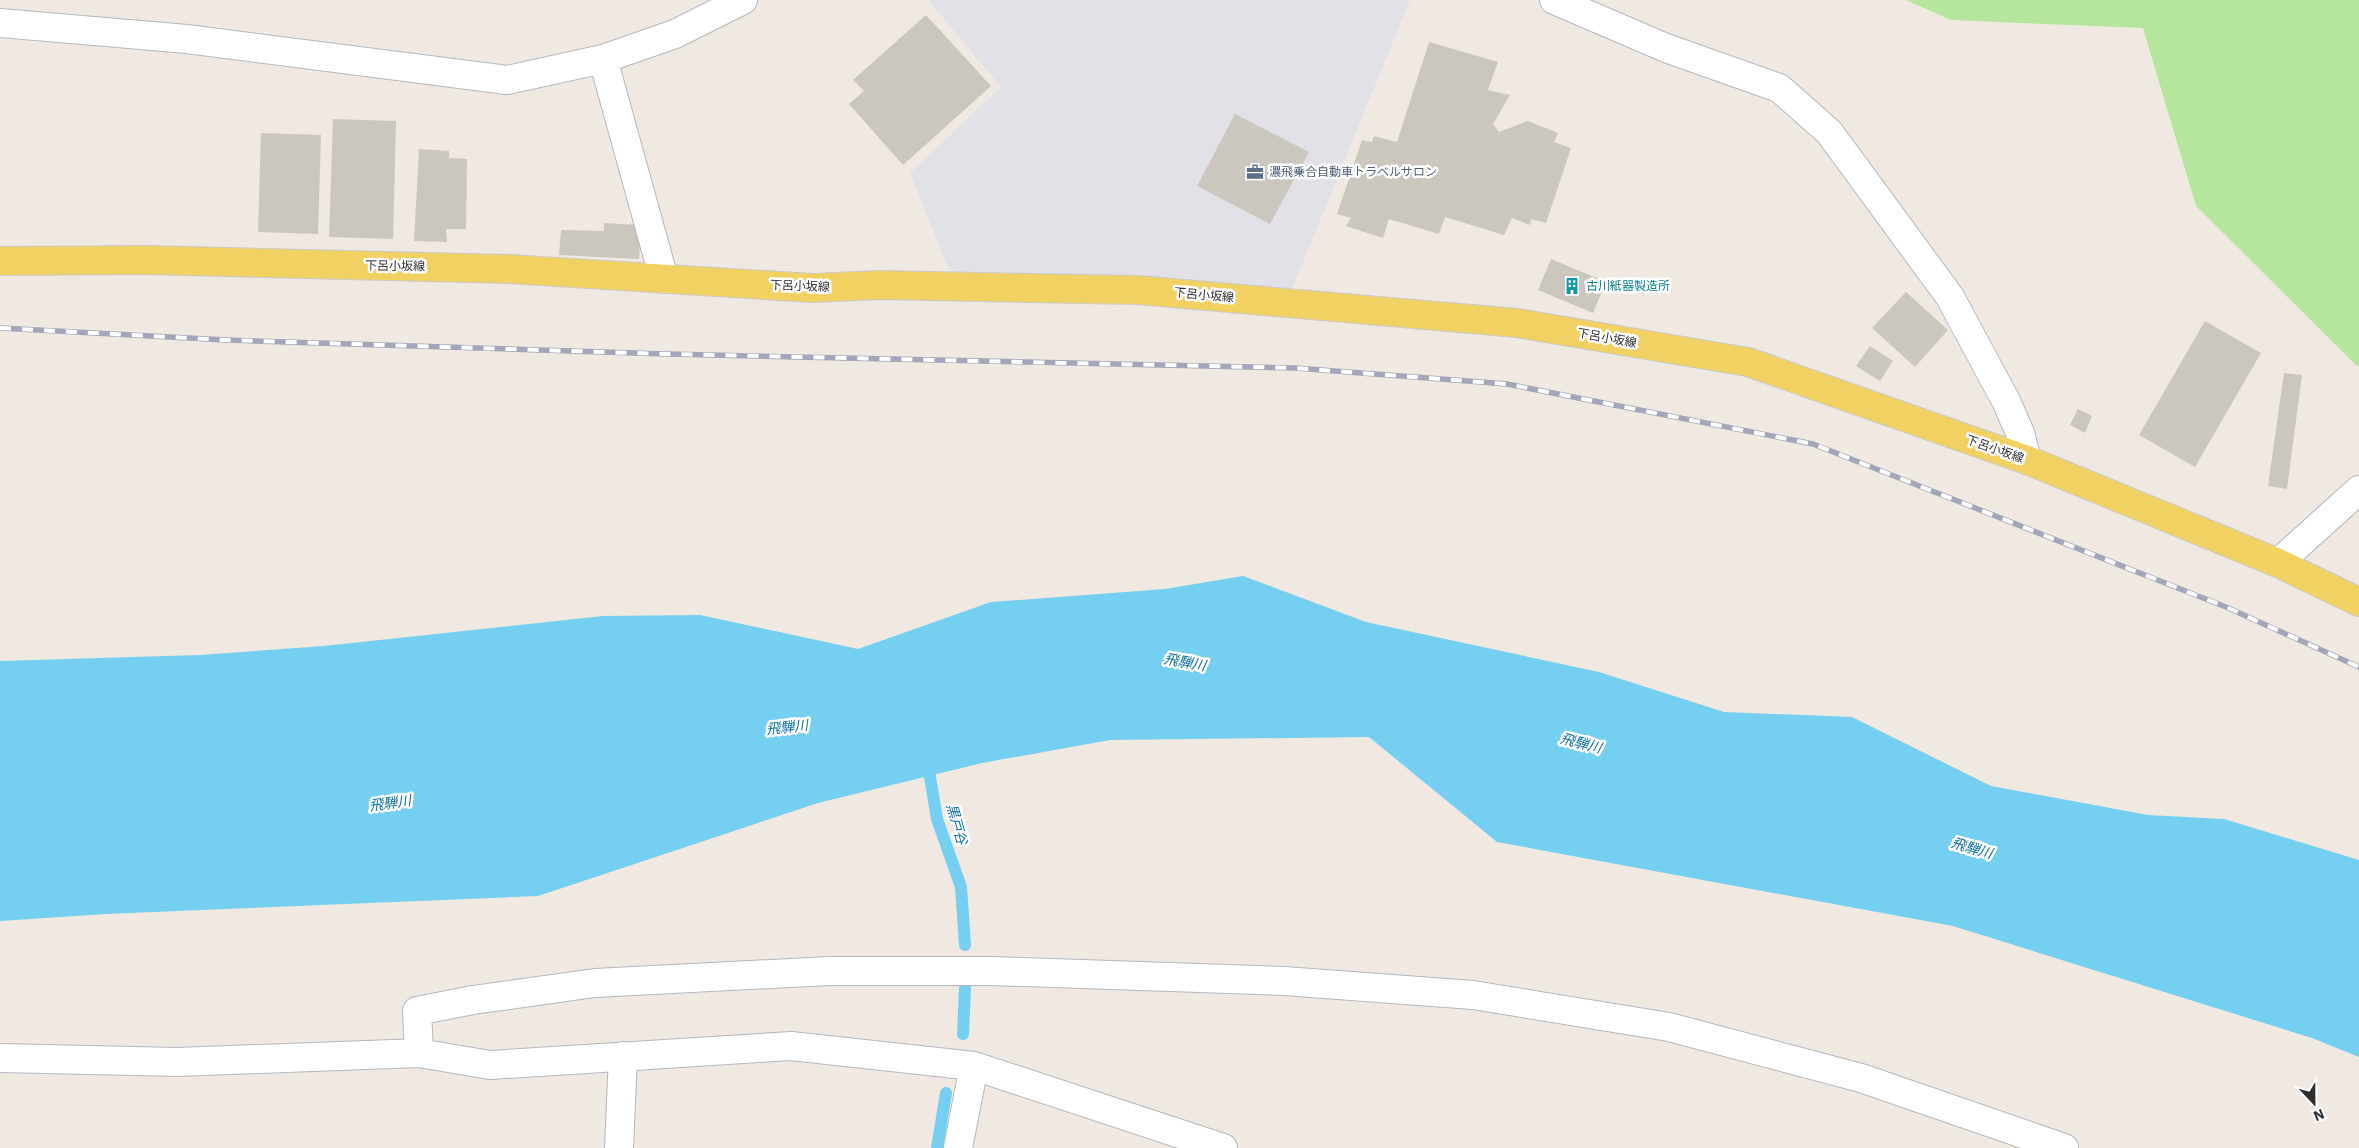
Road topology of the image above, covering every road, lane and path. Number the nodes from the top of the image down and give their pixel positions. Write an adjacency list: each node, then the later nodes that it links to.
1 (743, 0): 4 (street)
2 (1554, 0): 7 (street)
3 (0, 23): 4 (street)
4 (603, 59): 6 (street)
5 (0, 261): 6 (main road, 下呂小坂線)
6 (664, 279): 7 (main road, 下呂小坂線)
7 (2027, 460): 9 (main road, 下呂小坂線)
8 (2359, 490): 9 (street)
9 (2278, 563): 10 (main road, 下呂小坂線)
10 (2359, 602)
11 (418, 1053): 12 (street); 13 (street); 18 (street)
12 (623, 1056): 14 (street); 15 (street)
13 (0, 1058)
14 (974, 1066): 16 (street); 17 (street)
15 (620, 1148)
16 (958, 1148)
17 (1223, 1148)
18 (2064, 1148)

